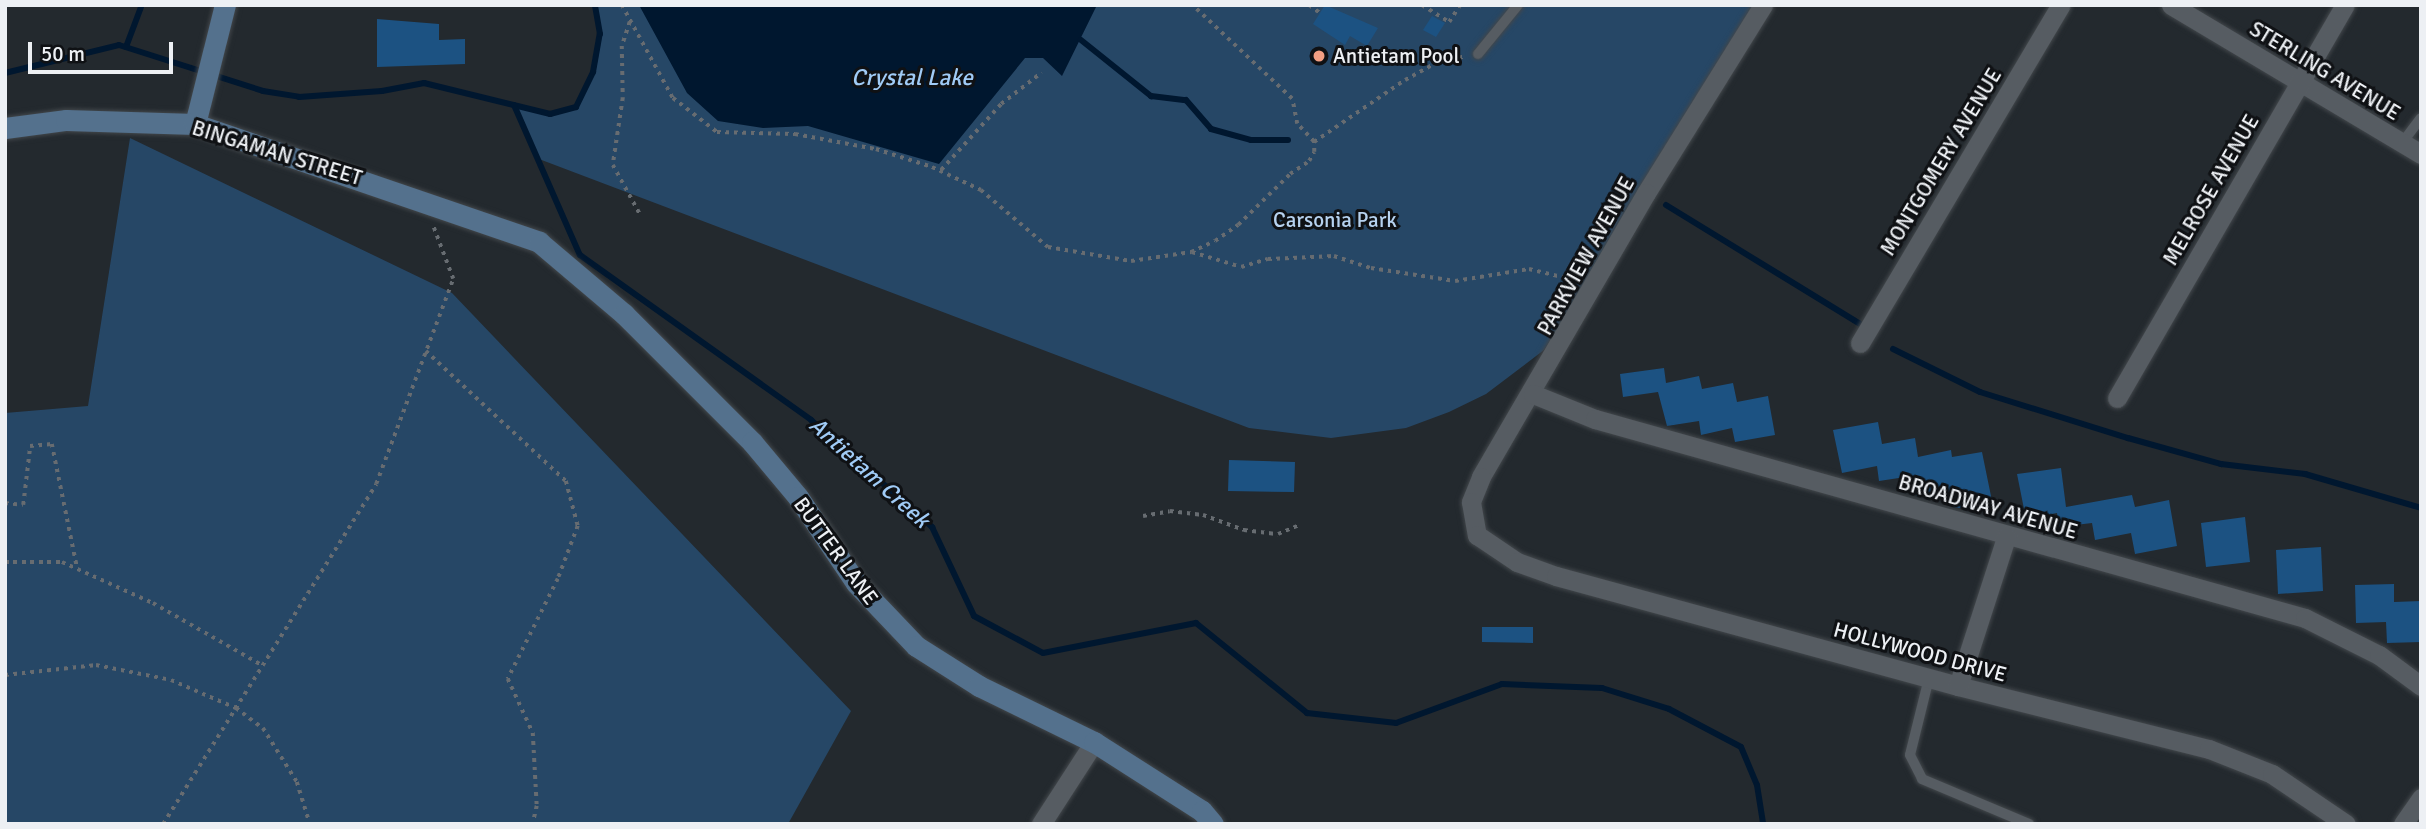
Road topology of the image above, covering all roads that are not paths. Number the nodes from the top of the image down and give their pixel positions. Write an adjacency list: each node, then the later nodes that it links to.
1 (1518, 5): 7 (lane)
2 (1763, 5): 16 (street, PARKVIEW AVENUE)
3 (2061, 5): 15 (street, MONTGOMERY AVENUE)
4 (2171, 5): 8 (street, STERLING AVENUE)
5 (2345, 5): 8 (street, MELROSE AVENUE)
6 (222, 6): 10 (street)
7 (1478, 54)
8 (2299, 83): 12 (street, STERLING AVENUE); 17 (street, MELROSE AVENUE)
9 (2421, 118): 12 (lane)
10 (195, 124): 11 (street, BINGAMAN STREET); 14 (street, BINGAMAN STREET)
11 (5, 128)
12 (2402, 143): 13 (street, STERLING AVENUE)
13 (2421, 154)
14 (539, 242): 23 (street, BUTTER LANE)
15 (1860, 343)
16 (1533, 394): 18 (street, PARKVIEW AVENUE); 19 (street, BROADWAY AVENUE)
17 (2117, 398)
18 (1477, 535): 20 (street, HOLLYWOOD DRIVE)
19 (2006, 537): 21 (street); 22 (street, BROADWAY AVENUE)
20 (1929, 678): 21 (street, HOLLYWOOD DRIVE); 27 (lane)
21 (1958, 686): 28 (street, HOLLYWOOD DRIVE)
22 (2421, 686)
23 (1094, 742): 25 (street); 26 (street, BUTTER LANE)
24 (2421, 798): 29 (street)
25 (1041, 824)
26 (1213, 824)
27 (2029, 824)
28 (2346, 824)
29 (2403, 824)

